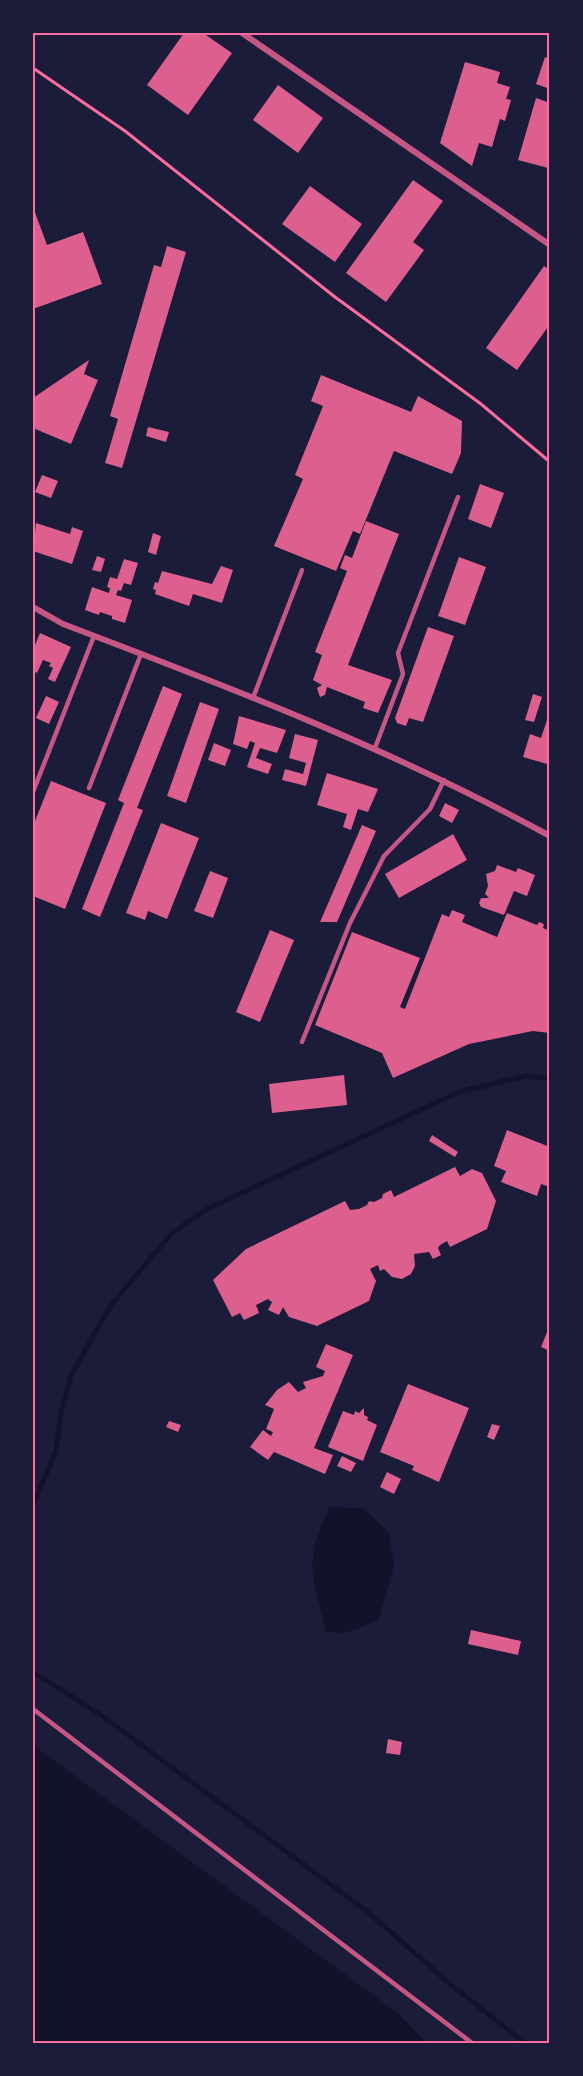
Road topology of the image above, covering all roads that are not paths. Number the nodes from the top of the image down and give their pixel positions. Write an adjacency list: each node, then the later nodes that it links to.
1 (242, 33): 2 (street)
2 (550, 245)
3 (458, 497): 9 (lane)
4 (302, 570): 8 (lane)
5 (33, 607): 6 (street)
6 (94, 636): 7 (street); 12 (lane)
7 (141, 654): 8 (street); 11 (lane)
8 (253, 698): 9 (street)
9 (375, 748): 10 (street)
10 (444, 780): 13 (street); 14 (lane)
11 (90, 788)
12 (33, 792)
13 (550, 836)
14 (302, 1042)
15 (33, 1709): 16 (lane)
16 (472, 2043)

